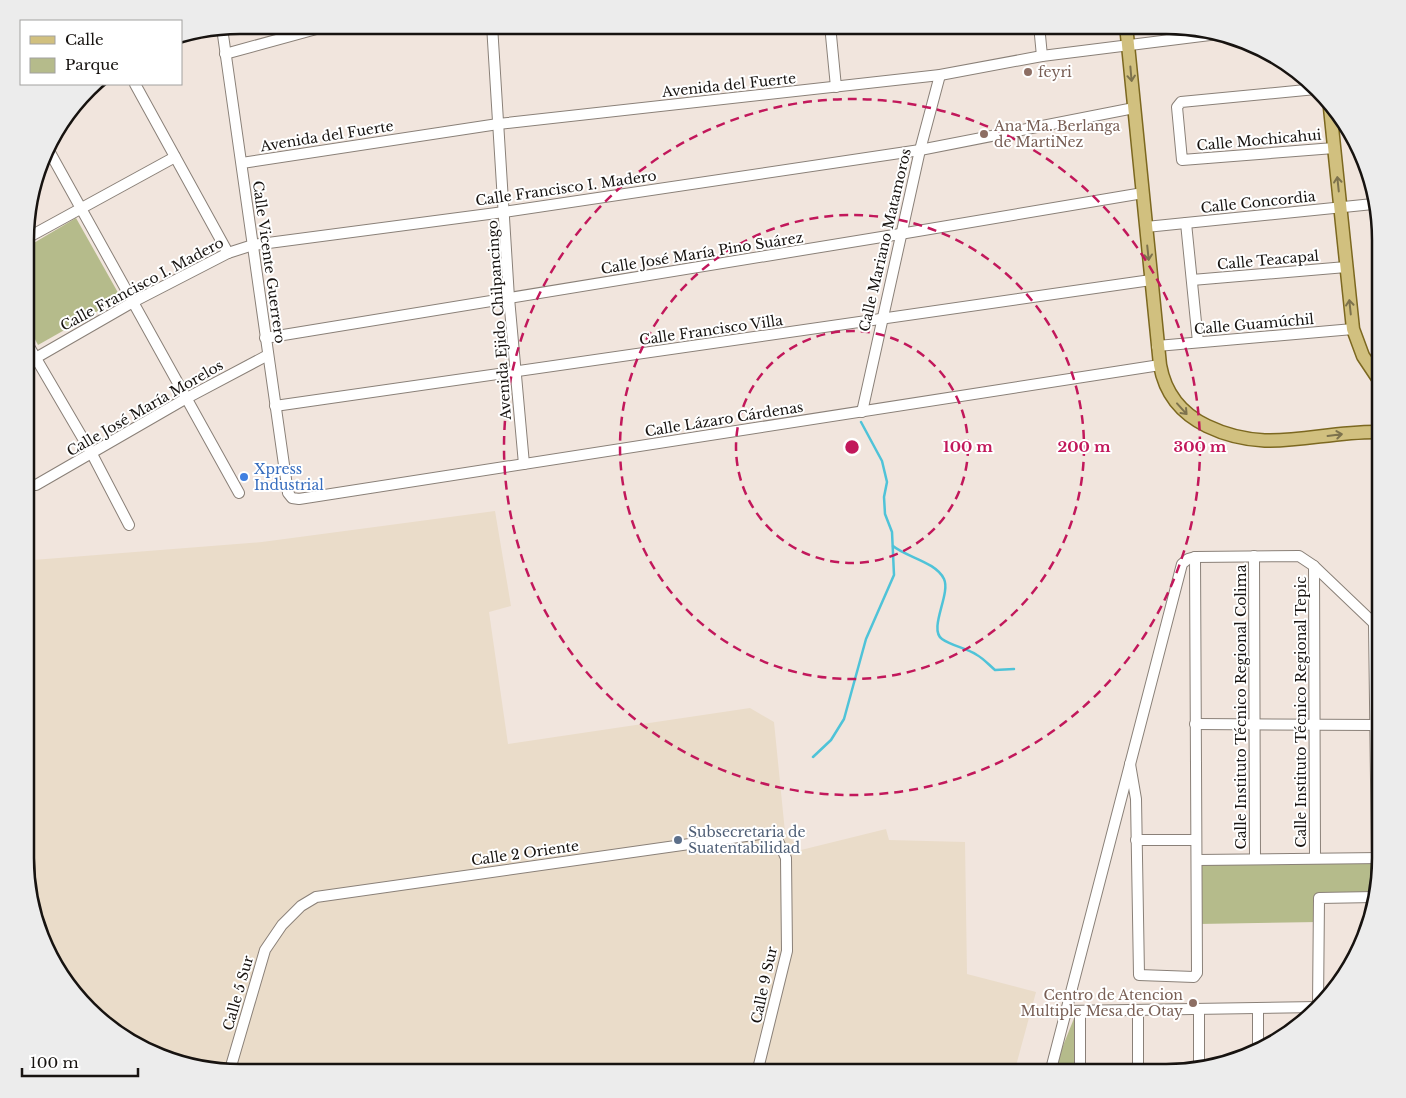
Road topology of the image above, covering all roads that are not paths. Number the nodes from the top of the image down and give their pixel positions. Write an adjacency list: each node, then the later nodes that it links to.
1 (223, 34): 9 (street, Calle Vicente Guerrero)
2 (298, 34): 9 (street)
3 (493, 34): 17 (street, Avenida Ejido Chilpancingo)
4 (831, 34): 13 (street)
5 (1040, 34): 10 (street)
6 (1127, 34): 8 (main road)
7 (1196, 36): 8 (street, Avenida del Fuerte)
8 (1128, 44): 10 (street, Avenida del Fuerte); 15 (main road, one-way to 15)
9 (225, 54): 22 (street, Calle Vicente Guerrero)
10 (1042, 56): 11 (street, Avenida del Fuerte)
11 (940, 75): 13 (street, Avenida del Fuerte); 19 (street, Calle Mariano Matamoros)
12 (136, 85): 21 (street)
13 (836, 87): 17 (street, Avenida del Fuerte)
14 (1307, 90): 18 (street, Calle Mochicahui)
15 (1134, 108): 19 (street, Calle Francisco I. Madero); 23 (main road)
16 (1331, 115): 18 (main road)
17 (498, 124): 22 (street, Avenida del Fuerte); 27 (street, Avenida Ejido Chilpancingo)
18 (1334, 148): 25 (main road, one-way to 18)
19 (920, 150): 27 (street, Calle Francisco I. Madero); 31 (street, Calle Mariano Matamoros)
20 (52, 156): 26 (street)
21 (175, 157): 26 (street); 33 (street)
22 (242, 163): 32 (street, Calle Vicente Guerrero)
23 (1143, 192): 29 (main road); 31 (street, Calle José María Pino Suárez)
24 (1369, 204): 25 (street, Calle Concordia)
25 (1340, 207): 28 (street, Calle Concordia); 34 (main road)
26 (82, 208): 30 (street); 38 (street)
27 (504, 212): 32 (street, Calle Francisco I. Madero); 37 (street, Avenida Ejido Chilpancingo)
28 (1186, 223): 29 (street, Calle Concordia); 36 (street)
29 (1146, 227): 35 (main road, one-way to 35)
30 (34, 234)
31 (900, 234): 37 (street, Calle José María Pino Suárez); 39 (street, Calle Mariano Matamoros)
32 (253, 246): 33 (street, Calle Francisco I. Madero); 41 (street, Calle Vicente Guerrero)
33 (228, 253): 38 (street, Calle Francisco I. Madero)
34 (1346, 267): 36 (street, Calle Teacapal); 40 (main road, one-way to 34)
35 (1151, 280): 39 (street, Calle Francisco Villa); 43 (main road)
36 (1192, 280): 42 (street)
37 (509, 298): 41 (street, Calle José María Pino Suárez); 49 (street, Avenida Ejido Chilpancingo)
38 (133, 302): 45 (street, Calle Francisco I. Madero); 50 (street)
39 (881, 320): 49 (street, Calle Francisco Villa); 52 (street, Calle Mariano Matamoros)
40 (1353, 329): 42 (street, Calle Guamúchil); 48 (main road)
41 (266, 338): 44 (street, Calle Vicente Guerrero)
42 (1198, 342): 43 (street, Calle Guamúchil)
43 (1157, 346): 47 (main road)
44 (268, 355): 50 (street, Calle José María Morelos); 51 (street, Calle Vicente Guerrero)
45 (34, 358)
46 (34, 365): 54 (street)
47 (1160, 365): 52 (street, Calle Lázaro Cárdenas); 53 (main road, one-way to 53)
48 (1372, 369)
49 (516, 372): 51 (street, Calle Francisco Villa); 55 (street, Avenida Ejido Chilpancingo)
50 (185, 399): 54 (street, Calle José María Morelos); 57 (street)
51 (275, 406): 58 (street, Calle Vicente Guerrero)
52 (862, 412): 55 (street, Calle Lázaro Cárdenas)
53 (1372, 432)
54 (92, 454): 56 (street, Calle José María Morelos); 59 (street)
55 (524, 464): 58 (street, Calle Lázaro Cárdenas)
56 (36, 485)
57 (239, 493)
58 (292, 498)
59 (129, 525)
60 (1254, 556): 61 (street); 62 (street); 65 (street, Calle Instituto Técnico Regional Colima)
61 (1191, 558): 64 (street); 68 (street)
62 (1314, 566): 63 (street); 66 (street, Calle Instituto Técnico Regional Tepic)
63 (1372, 622)
64 (1195, 724): 65 (street); 70 (street)
65 (1255, 724): 66 (street); 74 (street, Calle Instituto Técnico Regional Colima)
66 (1316, 724): 67 (street); 72 (street, Calle Instituto Técnico Regional Tepic)
67 (1372, 725)
68 (1130, 763): 69 (street); 83 (street)
69 (1136, 840): 70 (street); 75 (street)
70 (1196, 840): 75 (street)
71 (779, 843): 77 (street, Calle 2 Oriente); 88 (street, Calle 9 Sur)
72 (1315, 858): 73 (street); 74 (street)
73 (1372, 858)
74 (1255, 859): 75 (street)
75 (1196, 860)
76 (1368, 897): 78 (street)
77 (282, 925): 87 (street, Calle 5 Sur)
78 (1318, 997)
79 (1308, 1007): 80 (street)
80 (1258, 1008): 81 (street); 85 (street)
81 (1199, 1009): 82 (street); 86 (street)
82 (1138, 1010): 84 (street); 91 (street)
83 (1066, 1011): 84 (street); 89 (street)
84 (1080, 1011): 90 (street)
85 (1258, 1042)
86 (1198, 1061)
87 (231, 1064)
88 (759, 1064)
89 (1052, 1064)
90 (1080, 1064)
91 (1138, 1064)

